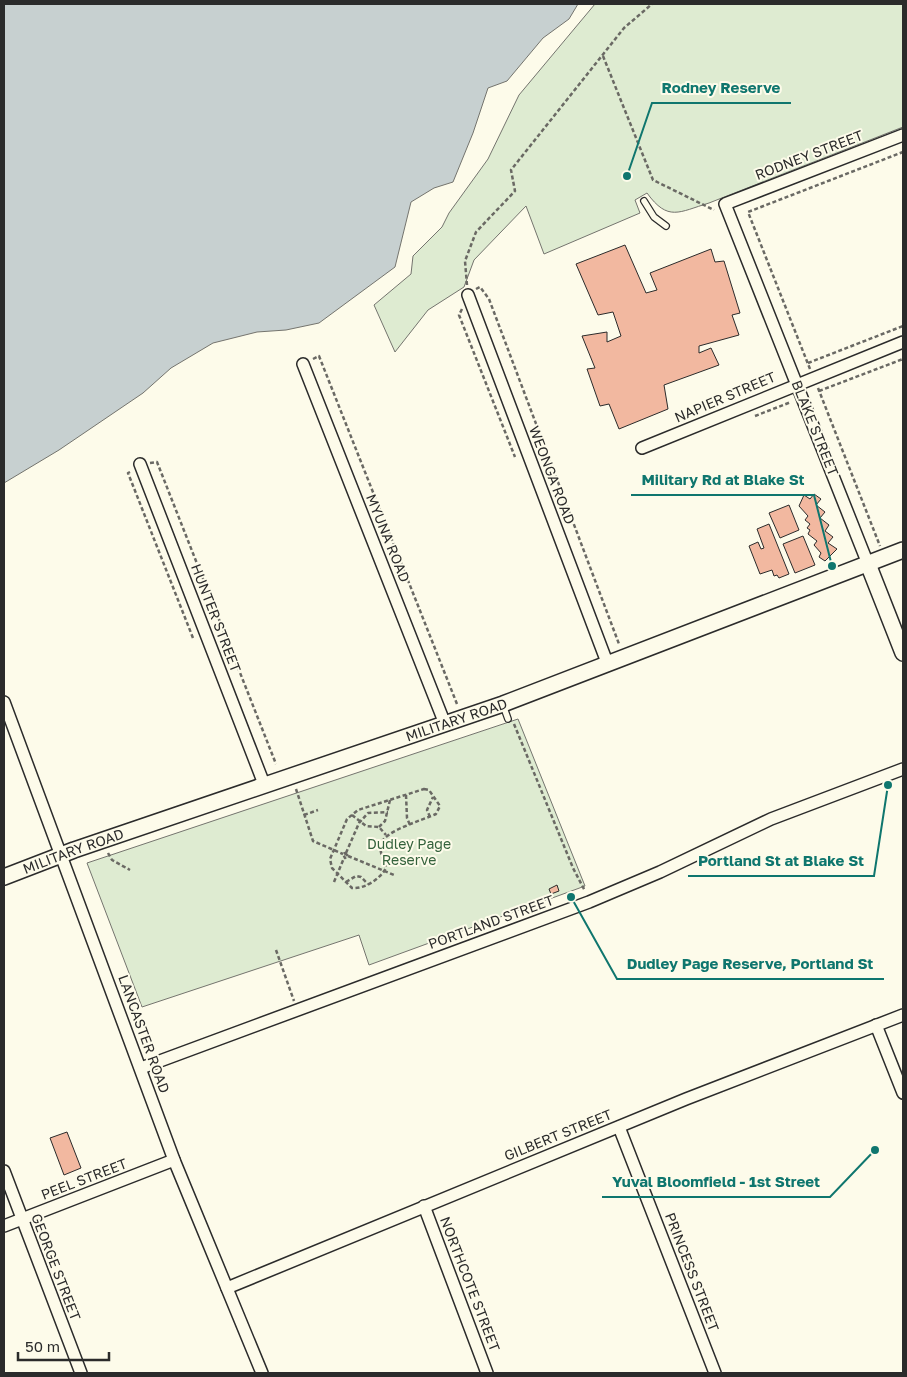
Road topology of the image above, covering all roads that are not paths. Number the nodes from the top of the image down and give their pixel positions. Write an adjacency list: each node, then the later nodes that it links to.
1 (903, 135): 3 (street, RODNEY STREET)
2 (644, 201): 4 (lane)
3 (725, 204): 8 (street, BLAKE STREET)
4 (666, 226)
5 (468, 295): 14 (street, WEONGA ROAD)
6 (903, 342): 8 (street, NAPIER STREET)
7 (303, 364): 18 (street, MYUNA ROAD)
8 (797, 383): 9 (street, NAPIER STREET); 12 (street, BLAKE STREET)
9 (642, 448)
10 (140, 464): 20 (street, HUNTER STREET)
11 (903, 550): 12 (street, MILITARY ROAD)
12 (868, 564): 13 (street, BLAKE STREET); 14 (street, MILITARY ROAD)
13 (903, 653)
14 (608, 665): 16 (street, MILITARY ROAD)
15 (4, 702): 21 (street, LANCASTER ROAD)
16 (503, 704): 17 (lane); 18 (street, MILITARY ROAD)
17 (510, 718)
18 (444, 724): 20 (street, MILITARY ROAD)
19 (903, 769): 25 (street, PORTLAND STREET)
20 (264, 784): 21 (street, MILITARY ROAD)
21 (61, 854): 22 (street, MILITARY ROAD); 25 (street, LANCASTER ROAD)
22 (4, 877)
23 (903, 1014): 24 (street, GILBERT STREET)
24 (876, 1025): 26 (street); 27 (street, GILBERT STREET)
25 (141, 1068): 28 (street, LANCASTER ROAD)
26 (903, 1093)
27 (619, 1127): 30 (street, GILBERT STREET); 37 (street, PRINCESS STREET)
28 (174, 1160): 31 (street, PEEL STREET); 33 (street, LANCASTER ROAD)
29 (4, 1172): 31 (street, GEORGE STREET)
30 (424, 1206): 33 (street, GILBERT STREET); 36 (street, NORTHCOTE STREET)
31 (22, 1219): 32 (street, PEEL STREET); 34 (street, GEORGE STREET)
32 (4, 1226)
33 (227, 1288): 35 (street, LANCASTER ROAD)
34 (81, 1373)
35 (262, 1373)
36 (487, 1373)
37 (715, 1373)

